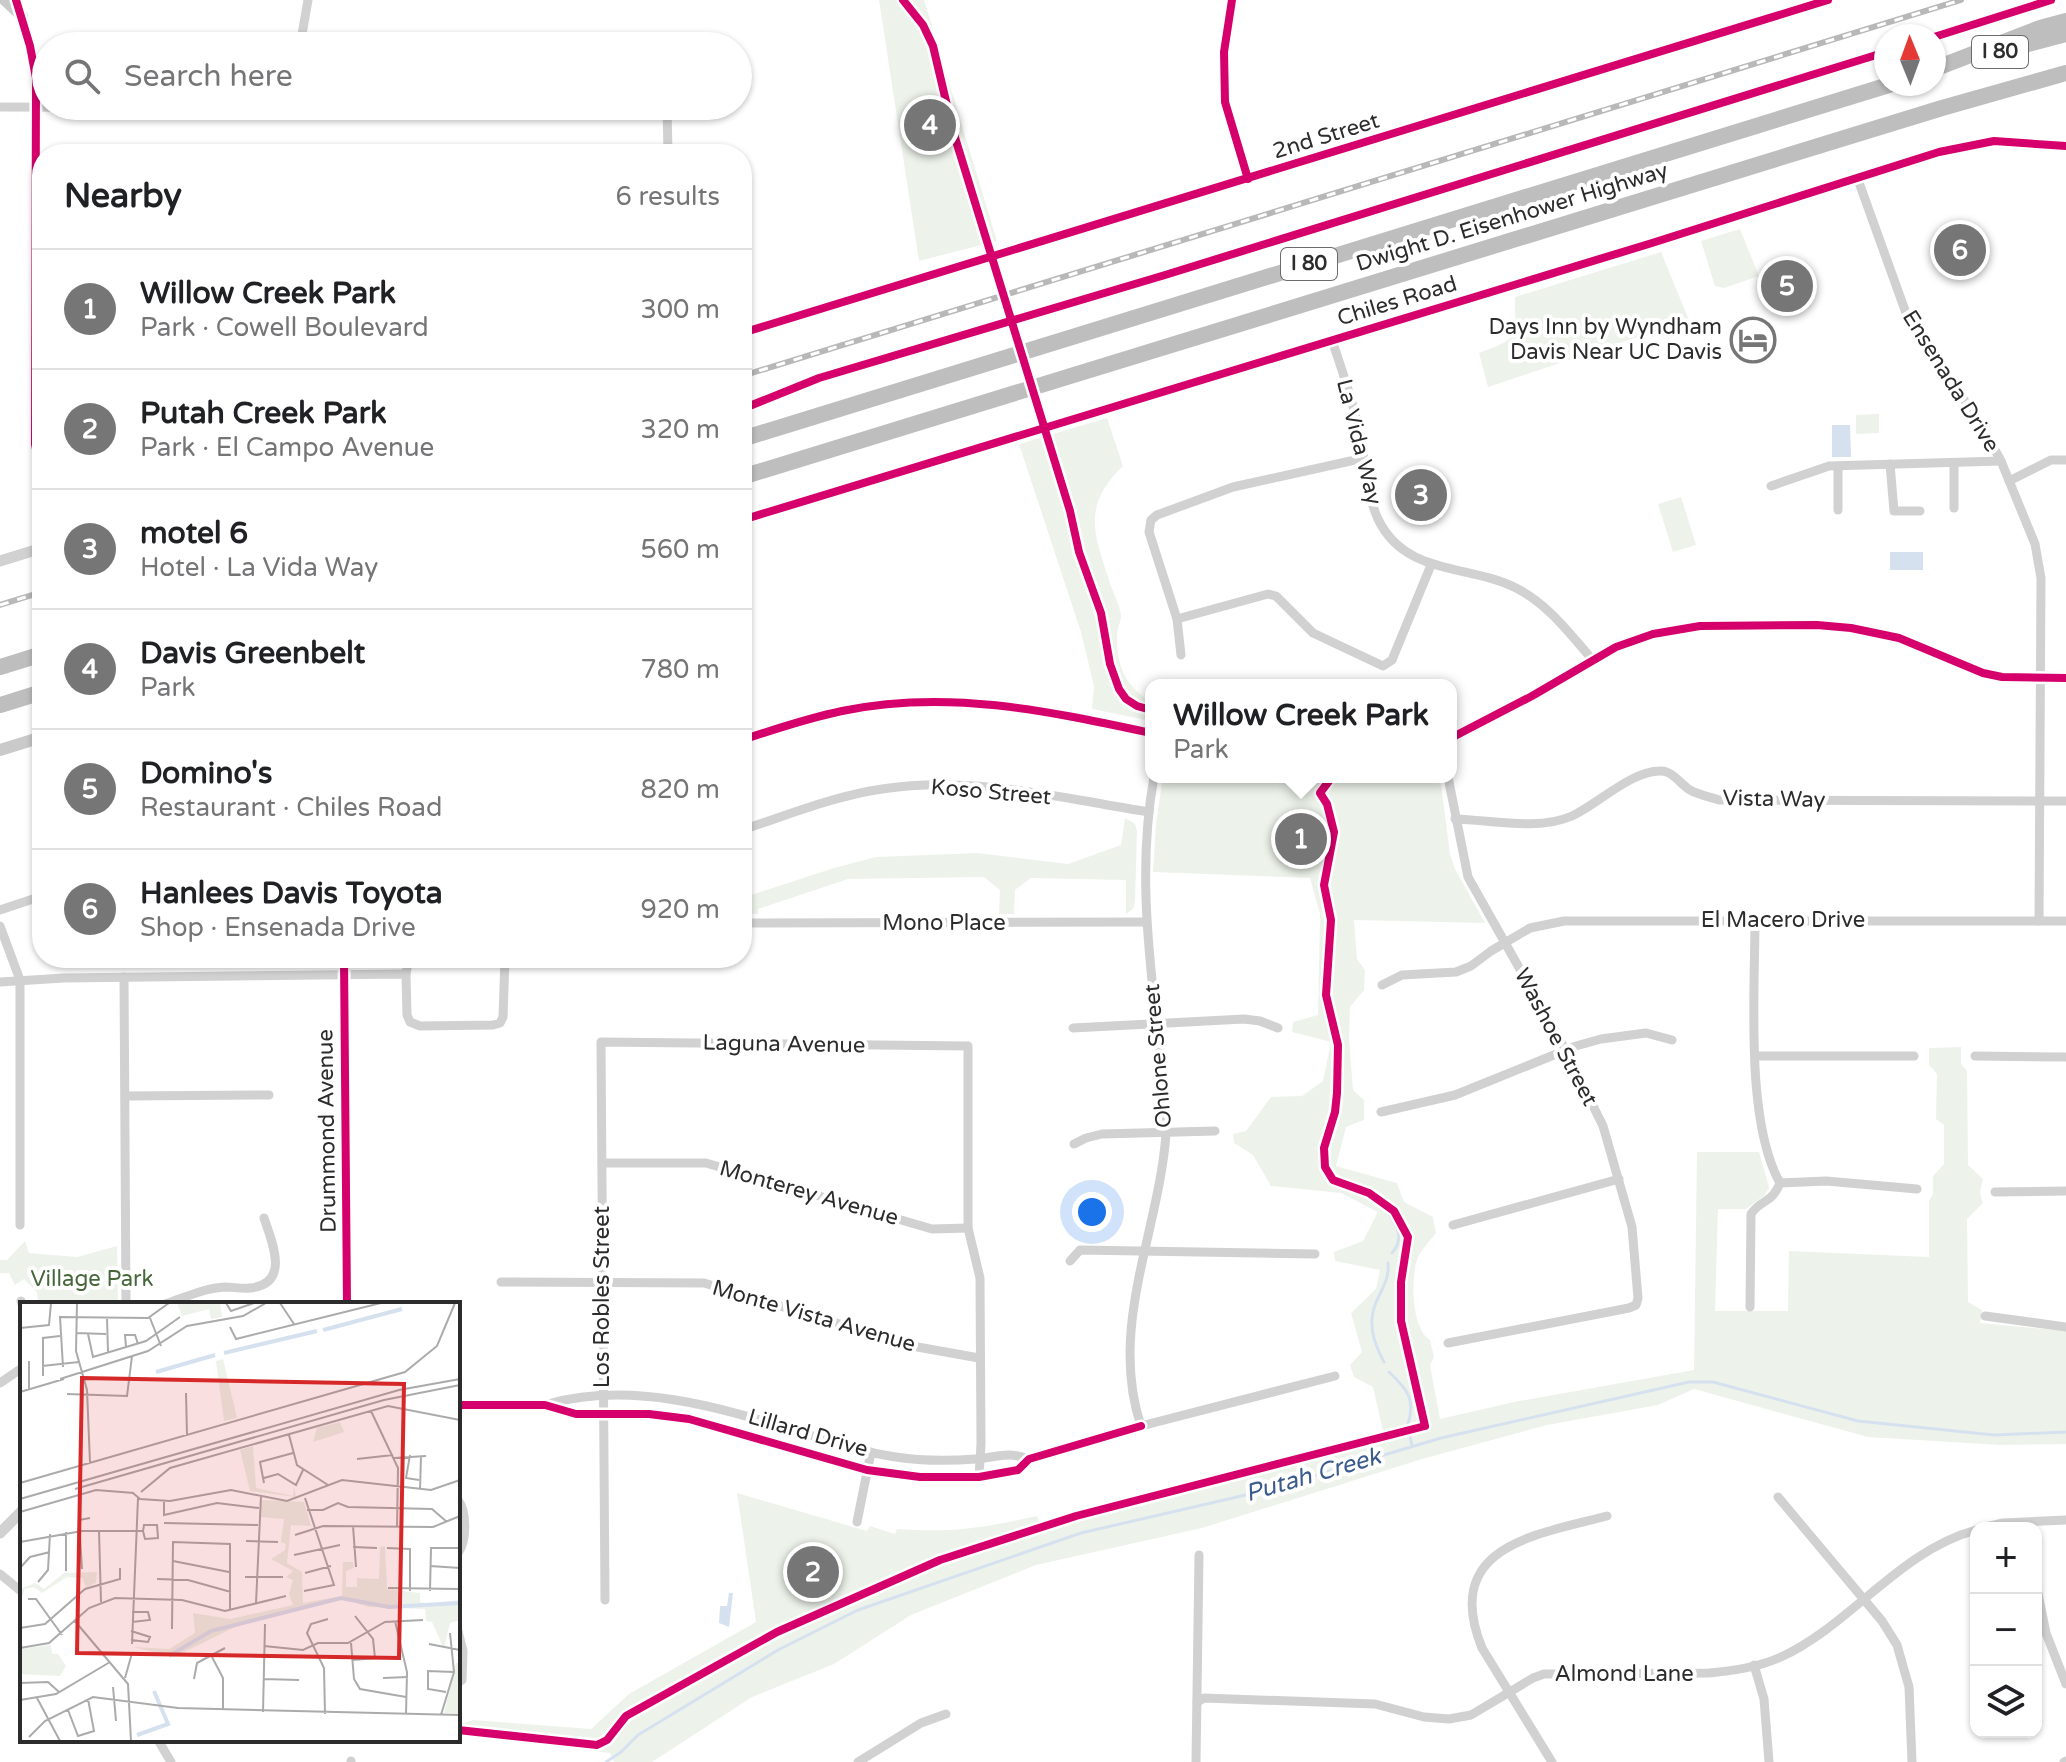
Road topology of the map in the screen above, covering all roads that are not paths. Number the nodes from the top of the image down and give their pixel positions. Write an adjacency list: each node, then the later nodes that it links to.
1 (5, 0): 5 (main road)
2 (16, 0): 5 (street)
3 (308, 0): 7 (street)
4 (1828, 0): 22 (street, 2nd Street)
5 (22, 16): 9 (street)
6 (2066, 21): 10 (highway)
7 (302, 32)
8 (2066, 34): 11 (highway, I 80)
9 (32, 60)
10 (1946, 65)
11 (1946, 67)
12 (2066, 73): 31 (highway, Dwight D. Eisenhower Highway / I 80)
13 (1874, 90): 24 (highway, Dwight D. Eisenhower Highway / I 80)
14 (0, 107): 15 (street)
15 (32, 109)
16 (36, 120): 18 (street)
17 (667, 120): 19 (street)
18 (36, 144)
19 (668, 144)
20 (2066, 146): 21 (street, Chiles Road)
21 (1857, 177): 23 (street, Chiles Road); 27 (street, Ensenada Drive)
22 (752, 330)
23 (1332, 340): 25 (street, La Vida Way); 37 (street, Chiles Road)
24 (752, 436)
25 (1364, 458): 40 (street, La Vida Way); 41 (street)
26 (2066, 460): 32 (street)
27 (2001, 461): 28 (street); 32 (street, Ensenada Drive)
28 (1954, 463): 29 (street); 34 (street)
29 (1890, 464): 30 (street); 36 (street)
30 (1838, 466): 33 (street); 35 (street)
31 (752, 474)
32 (2009, 481): 46 (street, Ensenada Drive)
33 (1771, 486)
34 (1954, 508)
35 (1838, 510)
36 (1920, 511)
37 (752, 517)
38 (32, 551): 39 (street)
39 (0, 561)
40 (1431, 565): 41 (street); 44 (street, La Vida Way)
41 (1177, 619): 42 (street)
42 (1181, 655)
43 (32, 657): 45 (highway)
44 (1592, 659): 46 (main road); 51 (main road)
45 (0, 667)
46 (2039, 678): 47 (main road); 57 (street, Ensenada Drive)
47 (2066, 678)
48 (32, 695): 49 (highway)
49 (0, 705)
50 (1145, 732): 52 (main road)
51 (1457, 735)
52 (752, 737)
53 (32, 740): 54 (main road)
54 (0, 750)
55 (1153, 783): 59 (street, Ohlone Street)
56 (1449, 783): 60 (street, Washoe Street)
57 (2039, 800): 58 (street, Vista Way); 60 (street, Vista Way); 65 (street, Ensenada Drive)
58 (2066, 801)
59 (1149, 812): 61 (street, Koso Street); 67 (street, Ohlone Street)
60 (1455, 819): 70 (street, Washoe Street)
61 (752, 827)
62 (32, 899): 63 (street)
63 (0, 910)
64 (1755, 919): 65 (street, El Macero Drive); 70 (street, El Macero Drive); 86 (street)
65 (2039, 921): 66 (street, El Macero Drive)
66 (2066, 921)
67 (1146, 922): 68 (street, Mono Place); 80 (street, Ohlone Street)
68 (752, 923)
69 (0, 926): 77 (street)
70 (1506, 943): 79 (street, El Macero Drive); 85 (street, Washoe Street)
71 (344, 968): 75 (street, Drummond Avenue)
72 (407, 968): 74 (street)
73 (506, 968): 74 (street)
74 (406, 974): 75 (street)
75 (344, 975): 76 (street); 113 (street, Drummond Avenue)
76 (124, 977): 77 (street); 91 (street)
77 (20, 980): 78 (street); 103 (street)
78 (0, 982)
79 (1382, 985)
80 (1157, 1025): 81 (street); 82 (street); 93 (street, Ohlone Street)
81 (1073, 1028)
82 (1278, 1028)
83 (1672, 1040): 85 (street)
84 (601, 1042): 96 (street, Los Robles Street); 105 (street, Laguna Avenue)
85 (1566, 1051): 92 (street); 97 (street, Washoe Street)
86 (1755, 1056): 87 (street); 98 (street)
87 (1914, 1056)
88 (1975, 1056): 89 (street)
89 (2066, 1057)
90 (269, 1095): 91 (street)
91 (125, 1096): 111 (street)
92 (1381, 1112)
93 (1166, 1131): 94 (street); 95 (street); 106 (street, Ohlone Street)
94 (1215, 1131)
95 (1074, 1144)
96 (602, 1163): 105 (street, Monterey Avenue); 110 (street, Los Robles Street)
97 (1619, 1179): 104 (street); 117 (street, Washoe Street)
98 (1780, 1183): 99 (street); 114 (street)
99 (1917, 1189)
100 (2066, 1191): 101 (street)
101 (1995, 1192)
102 (264, 1218): 112 (street)
103 (20, 1225)
104 (1453, 1225)
105 (968, 1228): 118 (street)
106 (1144, 1250): 107 (street); 108 (street); 127 (street, Ohlone Street)
107 (1315, 1254)
108 (1070, 1261)
109 (501, 1282): 110 (street, Monte Vista Avenue)
110 (601, 1282): 118 (street, Monte Vista Avenue); 122 (street, Los Robles Street)
111 (126, 1302)
112 (171, 1302)
113 (347, 1302)
114 (1750, 1307)
115 (1985, 1316): 116 (street)
116 (2066, 1327)
117 (1448, 1343)
118 (979, 1358): 130 (street)
119 (20, 1369): 121 (street)
120 (1335, 1376): 127 (street, Lillard Drive)
121 (0, 1383)
122 (602, 1396): 124 (street, Lillard Drive); 125 (street, Los Robles Street); 126 (street, Lillard Drive)
123 (460, 1405): 124 (street, Lillard Drive)
124 (545, 1405): 125 (street, Lillard Drive)
125 (602, 1414): 128 (street, Lillard Drive); 150 (street, Los Robles Street)
126 (747, 1416): 128 (street); 129 (street, Lillard Drive)
127 (1141, 1426): 131 (street, Lillard Drive)
128 (743, 1433): 133 (street, Lillard Drive)
129 (871, 1452): 132 (street, Lillard Drive); 133 (street)
130 (978, 1459): 131 (street, Lillard Drive); 132 (street, Lillard Drive); 135 (street)
131 (1029, 1459): 135 (street, Lillard Drive)
132 (921, 1460): 134 (street)
133 (867, 1470): 134 (street, Lillard Drive); 141 (street)
134 (920, 1477): 135 (street, Lillard Drive)
135 (979, 1477)
136 (1778, 1497): 151 (street)
137 (460, 1503): 145 (street)
138 (20, 1513): 144 (street)
139 (1607, 1516): 156 (street)
140 (2066, 1520): 142 (street)
141 (857, 1522)
142 (2042, 1523)
143 (1970, 1532): 151 (street, Almond Lane)
144 (0, 1533)
145 (460, 1550)
146 (1199, 1555): 157 (street)
147 (0, 1574): 148 (street)
148 (20, 1590)
149 (2037, 1594): 154 (street)
150 (605, 1600)
151 (1864, 1600): 153 (street, Almond Lane); 165 (street)
152 (460, 1639): 155 (street)
153 (1754, 1665): 156 (street, Almond Lane); 164 (street)
154 (2065, 1678)
155 (460, 1682)
156 (1509, 1692): 157 (street, Almond Lane); 163 (street)
157 (1197, 1702): 162 (street)
158 (946, 1714): 161 (street)
159 (159, 1742): 160 (street)
160 (171, 1762)
161 (858, 1762)
162 (1196, 1762)
163 (1552, 1762)
164 (1769, 1762)
165 (1912, 1762)

